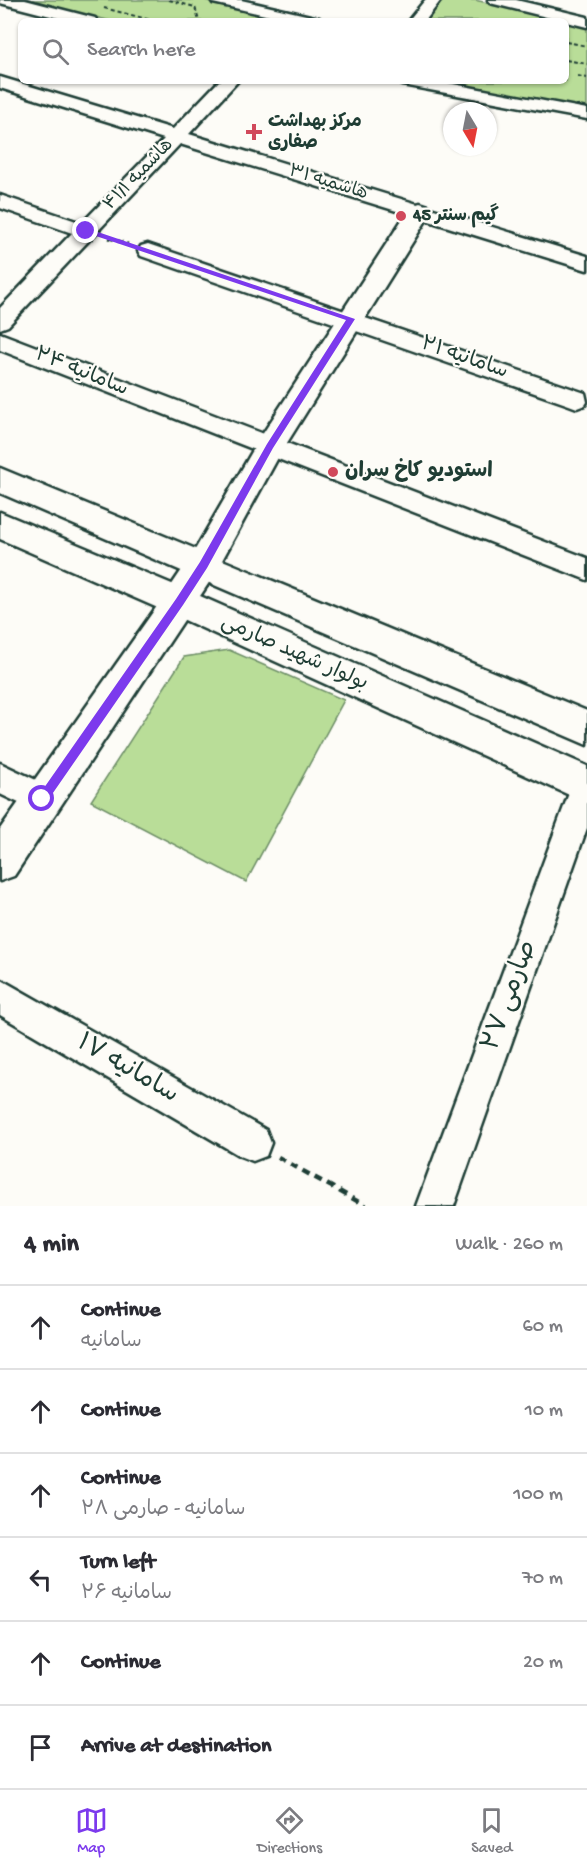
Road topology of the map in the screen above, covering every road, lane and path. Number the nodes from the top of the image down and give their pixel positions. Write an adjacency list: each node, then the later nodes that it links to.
1 (6, 0): 8 (street)
2 (169, 0): 10 (path)
3 (219, 0): 11 (street)
4 (307, 0): 12 (street)
5 (433, 0): 13 (street)
6 (495, 0): 14 (street)
7 (97, 6): 9 (path)
8 (77, 18)
9 (143, 18)
10 (198, 18)
11 (285, 18)
12 (290, 18)
13 (418, 18)
14 (587, 22)
15 (569, 43): 16 (path)
16 (587, 46)
17 (569, 61): 18 (path)
18 (587, 64)
19 (578, 76): 20 (path)
20 (587, 78)
21 (0, 82): 25 (street, هاشمیه ۳۱)
22 (226, 84): 25 (street, هاشمیه ۴۱/۱)
23 (424, 84): 24 (street)
24 (587, 114)
25 (176, 136): 27 (street, هاشمیه ۳۱); 28 (street, هاشمیه ۴۱/۱)
26 (0, 201): 28 (street)
27 (420, 211): 30 (street, هاشمیه ۳۱); 31 (main road)
28 (86, 231): 29 (path); 32 (street, هاشمیه ۴۱/۱)
29 (148, 251): 31 (street, سامانیه ۲۱)
30 (587, 263)
31 (351, 319): 34 (street, سامانیه ۲۱); 35 (main road)
32 (0, 321)
33 (0, 340): 35 (street, سامانیه ۲۴)
34 (577, 399)
35 (270, 446): 38 (main road); 39 (street, سامانیه ۲۴)
36 (0, 480): 38 (main road)
37 (0, 525): 40 (main road, بولوار شهید صارمی)
38 (203, 565): 40 (main road); 41 (main road)
39 (587, 569)
40 (179, 602): 43 (main road, بولوار شهید صارمی); 44 (main road)
41 (587, 728)
42 (0, 778): 44 (street)
43 (587, 785): 49 (street, صارمی ۲۷)
44 (42, 799): 45 (main road)
45 (0, 862)
46 (0, 996): 47 (street, سامانیه ۱۷)
47 (253, 1143): 48 (path)
48 (366, 1206)
49 (435, 1206)

